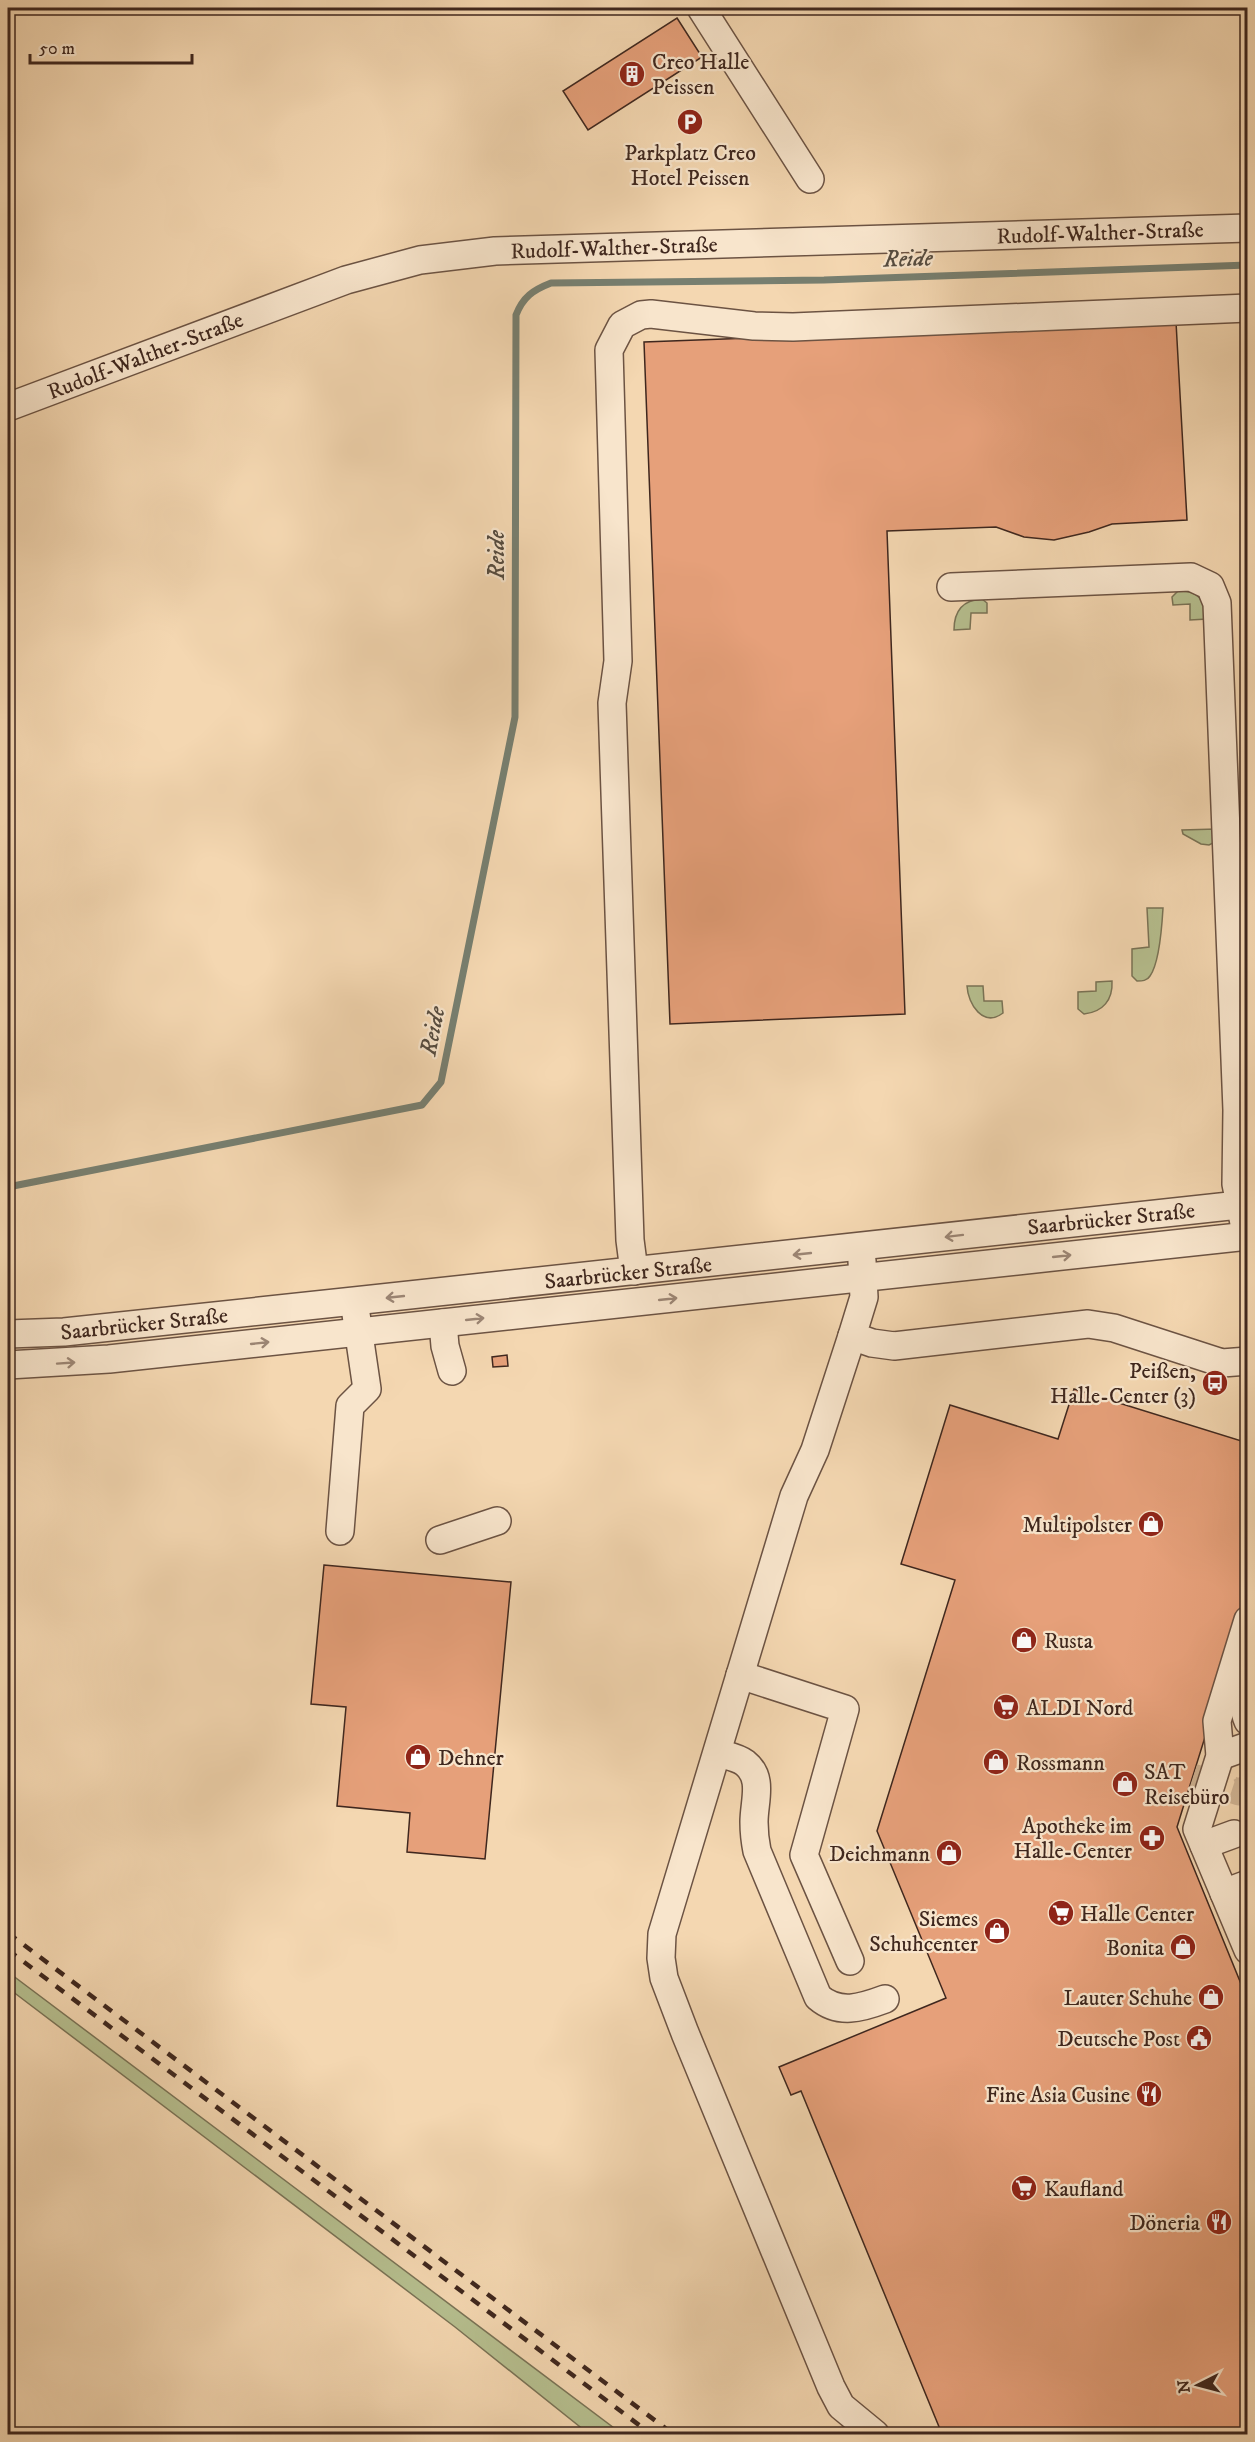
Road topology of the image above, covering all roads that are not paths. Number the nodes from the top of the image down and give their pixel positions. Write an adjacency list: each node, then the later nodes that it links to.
1 (701, 8): 2 (street)
2 (810, 179)
3 (1248, 228): 5 (street, Rudolf-Walther-Straße)
4 (1248, 308): 11 (street)
5 (8, 407)
6 (951, 587): 7 (street)
7 (1242, 1156): 8 (street)
8 (1244, 1204): 9 (street); 10 (street, Saarbrücker Straße, one-way to 10)
9 (1247, 1236): 12 (street, Saarbrücker Straße, one-way to 9)
10 (860, 1247): 11 (street, Saarbrücker Straße, one-way to 11); 12 (street)
11 (634, 1272): 13 (street, Saarbrücker Straße, one-way to 13)
12 (863, 1278): 14 (street, Saarbrücker Straße, one-way to 12); 17 (street)
13 (354, 1301): 15 (street); 16 (street, Saarbrücker Straße)
14 (442, 1323): 15 (street, Saarbrücker Straße); 20 (street)
15 (357, 1332): 19 (street, Saarbrücker Straße, one-way to 15); 22 (street)
16 (8, 1334)
17 (852, 1336): 18 (street); 25 (street)
18 (1248, 1361)
19 (8, 1365)
20 (452, 1371)
21 (497, 1521): 23 (street)
22 (340, 1531)
23 (440, 1540)
24 (1248, 1620): 26 (street)
25 (740, 1675): 29 (street); 37 (street)
26 (1240, 1684): 27 (street); 30 (street)
27 (1248, 1721)
28 (1248, 1746): 30 (street)
29 (718, 1753): 32 (street); 38 (street)
30 (1220, 1756): 33 (street)
31 (1234, 1834): 33 (street)
32 (685, 1842): 34 (street); 39 (street)
33 (1204, 1845): 35 (street)
34 (702, 1871)
35 (1236, 1889): 36 (street)
36 (1246, 1944)
37 (850, 1961)
38 (885, 1999)
39 (875, 2434)

